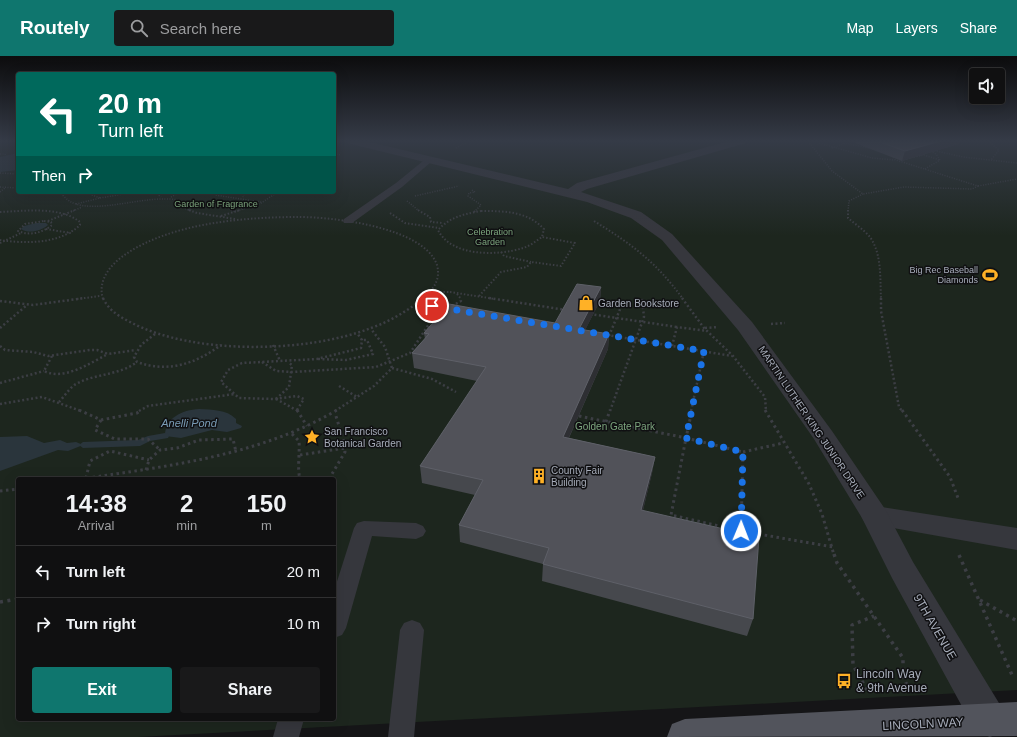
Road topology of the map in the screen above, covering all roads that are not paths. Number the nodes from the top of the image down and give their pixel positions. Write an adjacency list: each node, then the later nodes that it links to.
1 (413, 173): 5 (lane)
2 (483, 173): 4 (street, MARTIN LUTHER KING JUNIOR DRIVE)
3 (629, 173): 4 (street)
4 (571, 193): 6 (street, MARTIN LUTHER KING JUNIOR DRIVE)
5 (348, 221)
6 (874, 516): 8 (street); 12 (street, 9TH AVENUE)
7 (416, 531): 9 (lane)
8 (1017, 539)
9 (336, 621)
10 (412, 630): 14 (lane)
11 (290, 721): 13 (lane)
12 (1002, 725): 15 (main road, LINCOLN WAY)
13 (286, 737)
14 (401, 737)
15 (685, 737)

